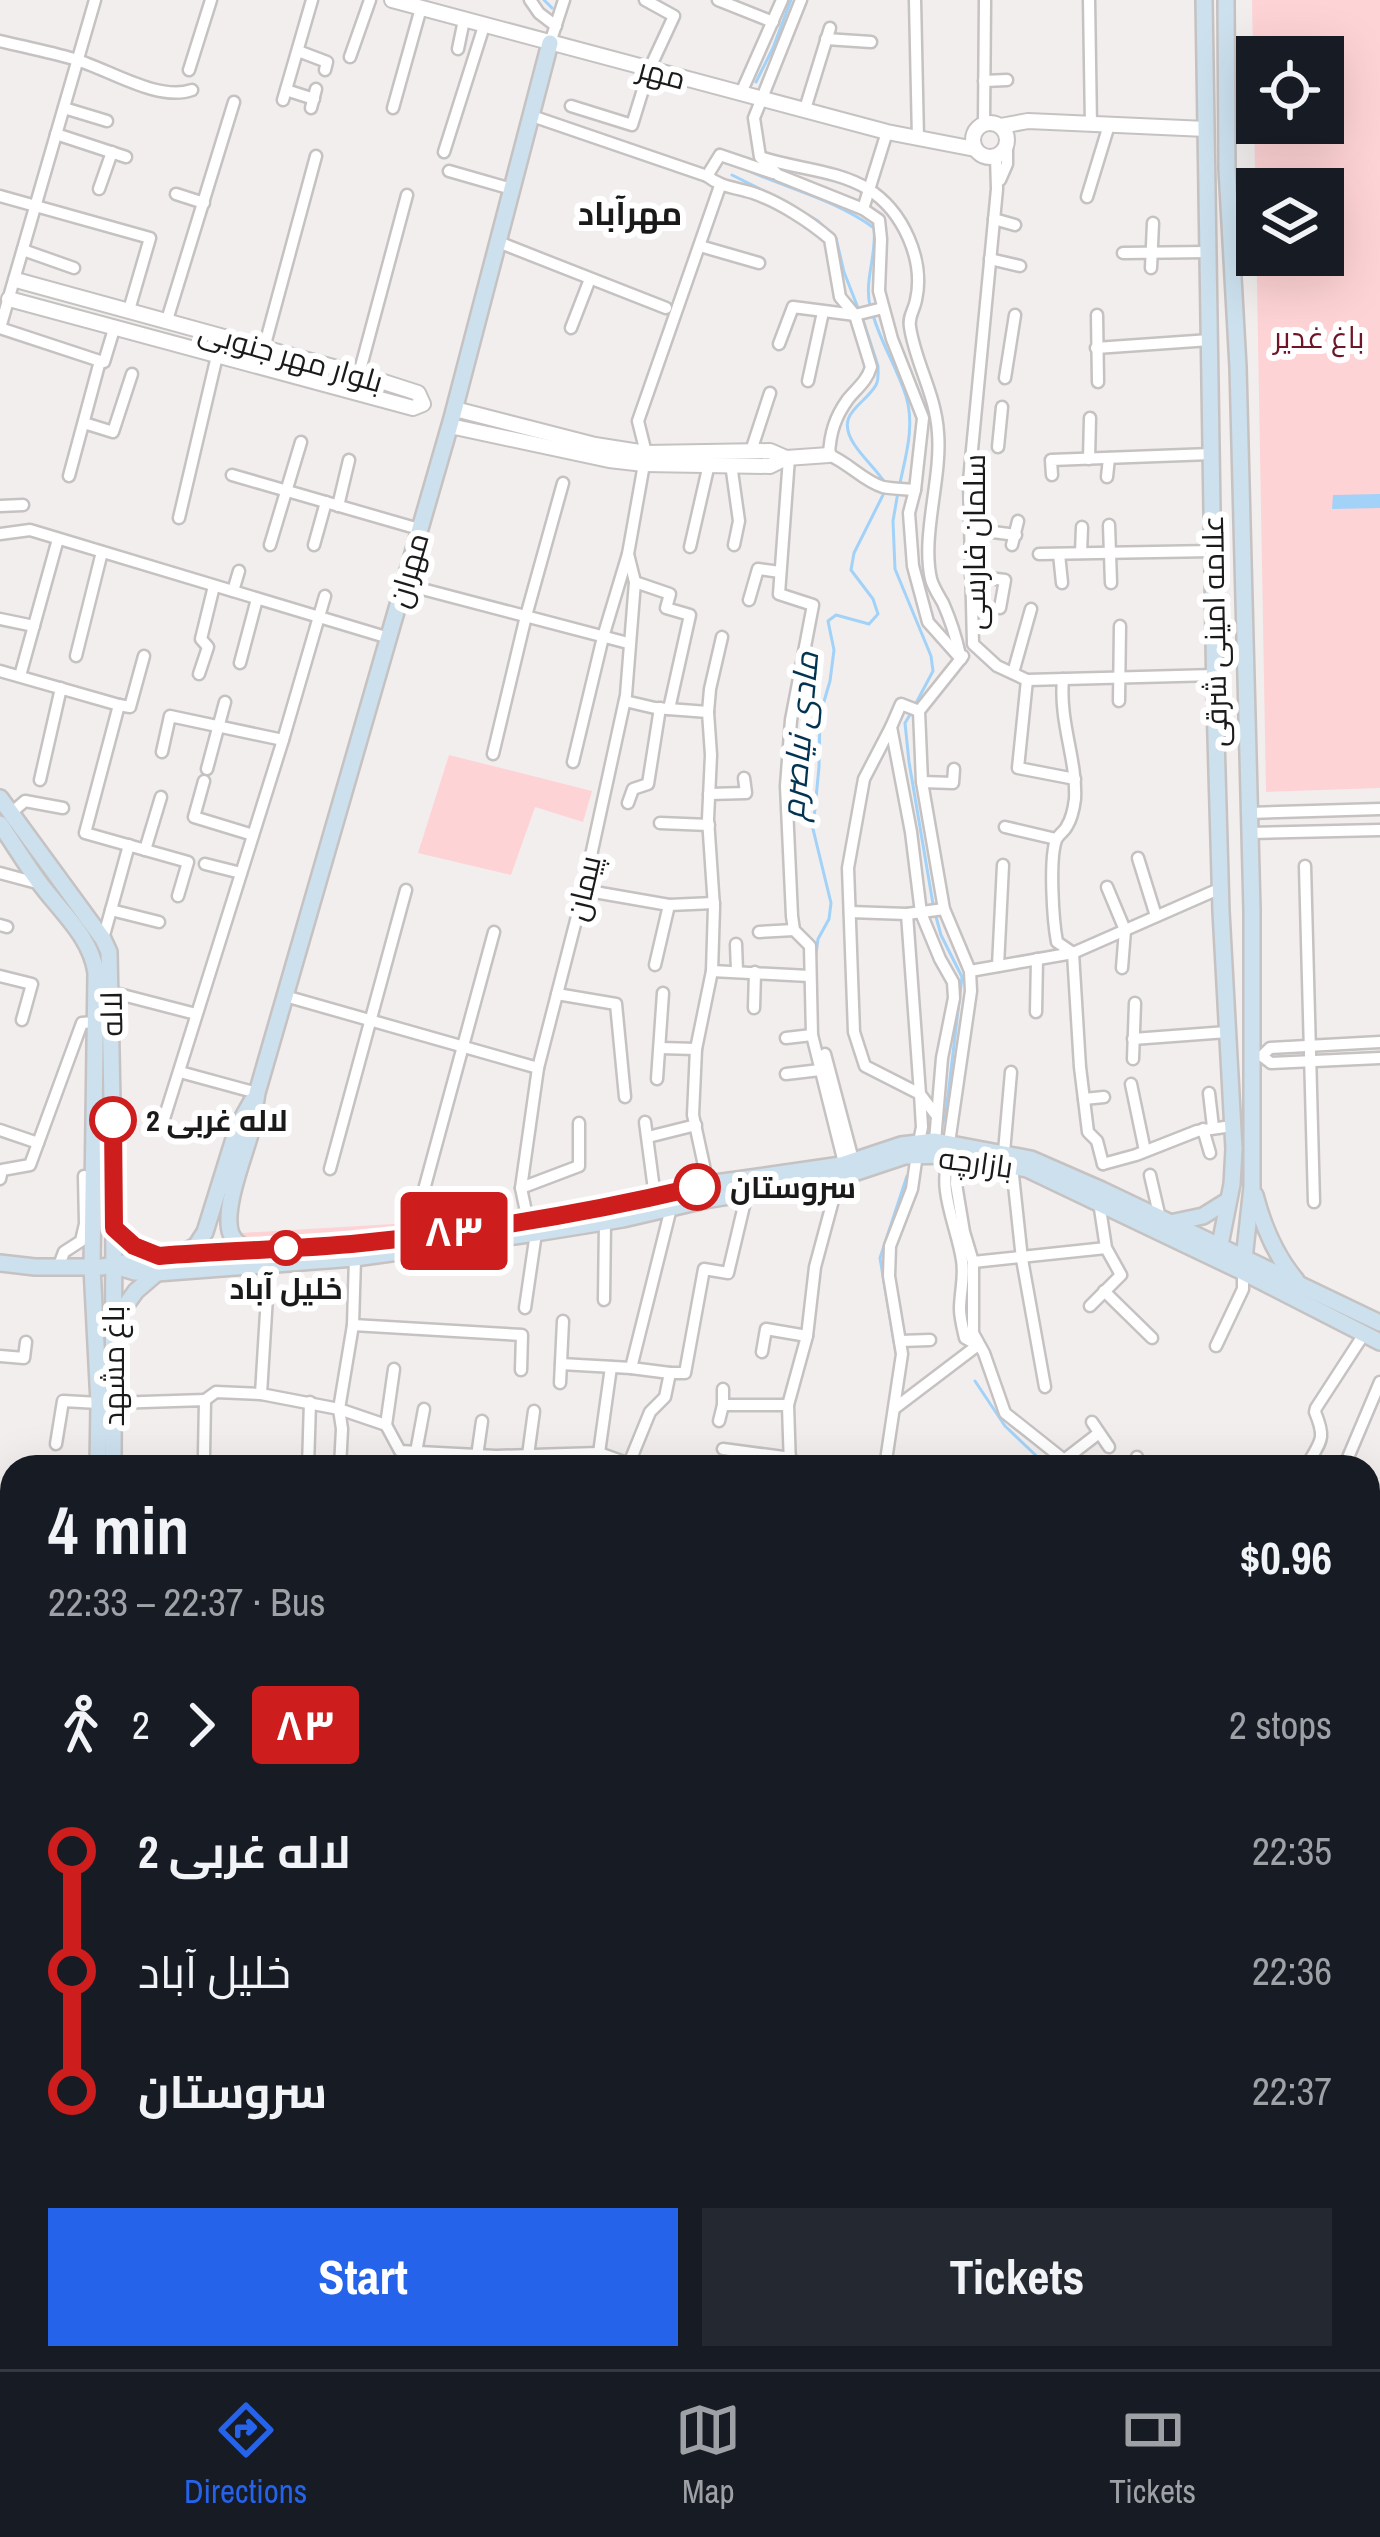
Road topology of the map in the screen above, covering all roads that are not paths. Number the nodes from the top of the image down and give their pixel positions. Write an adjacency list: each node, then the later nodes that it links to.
1 (95, 0): 28 (street)
2 (211, 0): 29 (street)
3 (312, 0): 26 (street)
4 (370, 0): 27 (street)
5 (392, 0): 17 (street, مهر)
6 (530, 0): 21 (street)
7 (564, 0): 21 (street)
8 (645, 0): 31 (street)
9 (718, 0): 19 (street)
10 (782, 0): 19 (street)
11 (801, 0): 36 (street)
12 (915, 0): 51 (street)
13 (985, 0): 33 (street)
14 (1089, 0): 45 (street)
15 (1204, 0): 48 (main road, علامه امینی شرقی)
16 (1226, 0): 115 (main road, علامه امینی شرقی)
17 (428, 6): 18 (street, مهر); 41 (street)
18 (464, 20): 20 (street, مهر); 25 (street)
19 (773, 22): 35 (street)
20 (484, 26): 24 (street, مهر); 55 (street)
21 (556, 26): 24 (street)
22 (0, 40): 28 (street)
23 (871, 42): 42 (street)
24 (550, 43): 31 (street, مهر); 43 (main road, مهران)
25 (458, 49)
26 (298, 51): 30 (street); 37 (street)
27 (350, 58)
28 (78, 60): 34 (street); 40 (street)
29 (189, 70)
30 (325, 70)
31 (649, 70): 35 (street, مهر); 39 (street)
32 (1007, 80): 33 (street)
33 (984, 81): 47 (street)
34 (192, 89)
35 (741, 92): 36 (street, مهر)
36 (760, 98): 42 (street, مهر); 58 (street)
37 (314, 99)
38 (234, 102): 70 (street)
39 (571, 106)
40 (64, 108): 44 (street); 50 (street)
41 (393, 108)
42 (805, 109): 49 (street, مهر)
43 (532, 116): 61 (street); 64 (main road, مهران)
44 (107, 121)
45 (1090, 125): 46 (street); 52 (street)
46 (1108, 125): 48 (street); 69 (street)
47 (980, 127): 51 (street, مهر); 52 (street); 53 (street)
48 (1206, 129): 79 (main road, علامه امینی شرقی)
49 (886, 132): 51 (street, مهر); 65 (street)
50 (56, 134): 54 (street); 71 (street)
51 (925, 140): 53 (street, مهر)
52 (1003, 141): 53 (street, مهر); 73 (street, سلمان فارسی)
53 (975, 148)
54 (112, 152): 57 (street); 63 (street)
55 (444, 152)
56 (316, 155): 103 (street)
57 (126, 157)
58 (760, 157): 60 (street); 65 (street)
59 (449, 171): 64 (street)
60 (778, 175): 61 (street); 72 (street)
61 (707, 176): 62 (street)
62 (720, 186): 77 (street); 94 (street)
63 (99, 189)
64 (512, 189): 76 (main road, مهران)
65 (869, 190): 72 (street); 190 (street)
66 (176, 194): 70 (street)
67 (407, 195): 111 (street)
68 (0, 196): 71 (street)
69 (1087, 196)
70 (204, 203): 97 (street)
71 (35, 206): 78 (street); 92 (street)
72 (863, 209): 91 (street)
73 (994, 220): 75 (street); 82 (street, سلمان فارسی)
74 (1153, 224): 81 (street)
75 (1015, 226)
76 (499, 242): 87 (street); 120 (main road, مهران)
77 (700, 246): 83 (street); 128 (street)
78 (23, 250): 85 (street); 88 (street)
79 (1208, 252): 81 (street); 101 (main road, علامه امینی شرقی)
80 (1124, 253): 81 (street)
81 (1151, 253): 86 (street)
82 (990, 259): 84 (street); 105 (street, سلمان فارسی)
83 (759, 263)
84 (1020, 266)
85 (74, 268)
86 (1151, 268)
87 (590, 279): 90 (street); 99 (street)
88 (16, 280): 89 (street); 92 (street, بلوار مهر جنوبی)
89 (9, 299): 98 (street); 100 (street, بلوار مهر جنوبی)
90 (666, 308)
91 (883, 308): 94 (street); 140 (street)
92 (129, 310): 97 (street, بلوار مهر جنوبی)
93 (824, 312): 94 (street); 102 (street); 116 (street)
94 (855, 315): 127 (street)
95 (1016, 315): 108 (street)
96 (1097, 315): 104 (street)
97 (166, 320): 103 (street, بلوار مهر جنوبی)
98 (0, 328): 109 (street)
99 (571, 328)
100 (114, 329): 106 (street, بلوار مهر جنوبی); 109 (street)
101 (1210, 340): 104 (street); 114 (main road, علامه امینی شرقی)
102 (779, 344)
103 (264, 348): 107 (street, بلوار مهر جنوبی)
104 (1096, 348): 117 (street)
105 (981, 355): 108 (street); 123 (street, سلمان فارسی)
106 (218, 356): 112 (street, بلوار مهر جنوبی); 145 (street)
107 (299, 357): 111 (street, بلوار مهر جنوبی); 112 (street)
108 (1008, 358): 113 (street)
109 (100, 361): 122 (street)
110 (132, 374): 122 (street)
111 (359, 374): 112 (street, بلوار مهر جنوبی)
112 (293, 376)
113 (1005, 377)
114 (1211, 377): 115 (main road); 126 (main road, علامه امینی شرقی)
115 (1238, 377): 225 (main road, علامه امینی شرقی)
116 (808, 381)
117 (1098, 382)
118 (770, 393): 125 (street)
119 (1002, 406): 123 (street)
120 (452, 417): 128 (street); 149 (main road, مهران)
121 (1090, 418): 130 (street)
122 (84, 423): 137 (street)
123 (974, 432): 150 (street, سلمان فارسی)
124 (301, 442): 141 (street)
125 (751, 451): 128 (street); 129 (street)
126 (1211, 454): 131 (street); 157 (main road, علامه امینی شرقی)
127 (829, 455): 129 (street); 140 (street)
128 (645, 458): 133 (street); 161 (street)
129 (787, 458): 134 (street); 165 (street)
130 (1090, 458): 131 (street); 136 (street)
131 (1109, 458): 138 (street)
132 (349, 460): 142 (street)
133 (709, 464): 134 (street); 156 (street)
134 (731, 464): 155 (street)
135 (232, 475): 141 (street)
136 (1052, 475)
137 (69, 476)
138 (1107, 477)
139 (563, 483): 178 (street)
140 (915, 490): 190 (street)
141 (286, 491): 142 (street); 153 (street)
142 (332, 504): 149 (street); 154 (street)
143 (23, 505): 144 (street)
144 (0, 506)
145 (179, 518)
146 (1018, 521): 150 (street)
147 (1109, 525): 160 (street)
148 (1082, 527): 159 (street)
149 (419, 529): 170 (main road, مهران)
150 (970, 529): 166 (street, سلمان فارسی)
151 (0, 534): 152 (street)
152 (58, 539): 158 (street); 181 (street)
153 (271, 545)
154 (314, 545)
155 (734, 545)
156 (690, 547)
157 (1213, 551): 160 (street); 195 (main road, علامه امینی شرقی)
158 (102, 552): 171 (street); 188 (street)
159 (1081, 553): 160 (street); 163 (street)
160 (1109, 553): 169 (street)
161 (628, 554): 167 (street, پیمان); 183 (street)
162 (1039, 554): 163 (street)
163 (1059, 554): 168 (street)
164 (239, 571): 172 (street)
165 (780, 572): 175 (street); 257 (street)
166 (971, 576): 176 (street); 187 (street, سلمان فارسی)
167 (634, 582): 186 (street, پیمان); 205 (street)
168 (1062, 583)
169 (1111, 583)
170 (403, 584): 178 (street); 184 (main road, مهران)
171 (214, 586): 172 (street); 193 (street)
172 (233, 592): 174 (street)
173 (325, 596): 179 (street)
174 (257, 599): 179 (street); 191 (street)
175 (749, 600)
176 (1000, 608)
177 (1031, 609): 194 (street)
178 (526, 616): 183 (street); 212 (street)
179 (318, 617): 184 (street); 210 (street)
180 (0, 619): 181 (street)
181 (34, 626): 196 (street)
182 (1120, 626): 197 (street)
183 (603, 637): 186 (street); 213 (street)
184 (389, 638): 277 (main road, مهران)
185 (722, 638): 207 (street)
186 (628, 643): 202 (street, پیمان)
187 (973, 644): 190 (street); 194 (street, سلمان فارسی)
188 (76, 656)
189 (144, 656): 204 (street)
190 (961, 659): 206 (street)
191 (240, 663)
192 (0, 671): 196 (street)
193 (200, 674)
194 (1012, 674): 199 (street, سلمان فارسی)
195 (1215, 675): 197 (street, سلمان فارسی); 244 (main road, علامه امینی شرقی)
196 (20, 676): 200 (street)
197 (1120, 677): 198 (street, سلمان فارسی); 201 (street)
198 (1064, 679): 199 (street, سلمان فارسی); 216 (street)
199 (1027, 680): 216 (street)
200 (61, 688): 204 (street); 217 (street)
201 (1119, 700)
202 (625, 701): 205 (street); 246 (street, پیمان)
203 (225, 702): 208 (street)
204 (119, 705): 234 (street)
205 (664, 709): 207 (street); 222 (street)
206 (919, 711): 209 (street); 218 (street)
207 (708, 712): 219 (street)
208 (218, 726): 210 (street); 211 (street); 232 (street)
209 (891, 727): 252 (street); 253 (street)
210 (283, 740): 232 (street)
211 (162, 752)
212 (493, 754)
213 (573, 762)
214 (954, 770): 218 (street)
215 (744, 778): 219 (street)
216 (1075, 779): 233 (street)
217 (40, 780)
218 (922, 782): 250 (street)
219 (710, 794): 228 (street)
220 (161, 797): 235 (street)
221 (0, 798): 226 (main road, لاله)
222 (628, 803)
223 (63, 808): 226 (street)
224 (1380, 809): 225 (street)
225 (1249, 812): 231 (main road, علامه امینی شرقی)
226 (5, 818): 242 (main road, لاله); 261 (main road, لاله)
227 (659, 823): 228 (street)
228 (709, 825): 248 (street)
229 (1004, 826): 233 (street)
230 (1380, 830): 231 (street)
231 (1250, 833): 318 (main road, علامه امینی شرقی)
232 (253, 835): 241 (street)
233 (1056, 839): 263 (street)
234 (129, 845): 235 (street); 251 (street)
235 (145, 850): 247 (street)
236 (1138, 858): 255 (street)
237 (205, 864): 241 (street)
238 (1003, 865): 266 (street)
239 (1305, 866): 291 (street)
240 (0, 873): 242 (street)
241 (241, 873): 281 (street)
242 (40, 883): 284 (main road, لاله)
243 (1107, 887): 258 (street)
244 (1221, 888): 255 (street); 285 (main road, علامه امینی شرقی)
245 (406, 890): 283 (street)
246 (583, 890): 249 (street); 276 (street, پیمان)
247 (178, 896)
248 (714, 902): 249 (street); 268 (street)
249 (669, 905): 265 (street)
250 (944, 909): 253 (street); 270 (street)
251 (111, 910): 256 (street); 261 (street)
252 (850, 912): 254 (street); 308 (street)
253 (921, 913): 254 (street); 295 (street)
254 (907, 914): 298 (street)
255 (1156, 916): 258 (street)
256 (159, 922)
257 (794, 930): 260 (street); 273 (street)
258 (1125, 930): 263 (street); 267 (street)
259 (494, 932): 290 (street)
260 (759, 932)
261 (103, 939): 274 (main road, لاله)
262 (736, 944): 269 (street)
263 (1073, 953): 264 (street); 312 (street)
264 (1037, 959): 266 (street); 280 (street)
265 (655, 965)
266 (998, 966): 270 (street)
267 (1122, 968)
268 (712, 971): 269 (street); 293 (street)
269 (737, 971): 271 (street)
270 (970, 971): 324 (street)
271 (755, 972): 273 (street); 279 (street)
272 (0, 976): 282 (street)
273 (809, 976): 286 (street)
274 (111, 992): 281 (street); 329 (main road, لاله)
275 (663, 993): 292 (street)
276 (557, 994): 300 (street, پیمان); 310 (street)
277 (285, 996): 283 (street); 307 (main road, مهران)
278 (1135, 1003): 288 (street)
279 (754, 1008)
280 (1036, 1012)
281 (196, 1014): 302 (street)
282 (22, 1020)
283 (370, 1020): 290 (street); 330 (street)
284 (94, 1022): 323 (street); 332 (main road, لاله)
285 (1227, 1032): 288 (street); 317 (main road, علامه امینی شرقی)
286 (812, 1035): 287 (street); 301 (street)
287 (786, 1039)
288 (1133, 1040): 297 (street)
289 (1380, 1042): 291 (street)
290 (462, 1046): 300 (street); 340 (street)
291 (1310, 1046): 299 (street); 299 (street)
292 (659, 1048): 293 (street); 305 (street)
293 (696, 1049): 319 (street)
294 (825, 1054): 331 (street)
295 (942, 1058): 298 (street); 313 (street)
296 (1380, 1058): 299 (street)
297 (1133, 1059)
298 (917, 1060): 308 (street)
299 (1310, 1062): 343 (street)
300 (538, 1068): 337 (street, پیمان)
301 (820, 1070): 304 (street); 331 (street)
302 (180, 1072): 307 (street); 314 (street)
303 (1011, 1072): 327 (street)
304 (786, 1074)
305 (657, 1079)
306 (1131, 1084): 325 (street)
307 (257, 1094): 347 (main road, مهران); 351 (main road, مهران)
308 (920, 1094): 313 (street); 324 (street)
309 (1209, 1094): 320 (street)
310 (625, 1097)
311 (1104, 1097): 312 (street)
312 (1084, 1099): 328 (street)
313 (936, 1115): 324 (street)
314 (163, 1122)
315 (646, 1122): 322 (street)
316 (579, 1123): 337 (street)
317 (1232, 1123): 318 (main road); 320 (street); 342 (main road, علامه امینی شرقی)
318 (1252, 1124): 336 (main road, علامه امینی شرقی)
319 (695, 1125): 322 (street); 335 (street)
320 (1208, 1128): 325 (street); 326 (street)
321 (0, 1130): 323 (street)
322 (648, 1137): 341 (street)
323 (38, 1143): 334 (street)
324 (934, 1147): 327 (main road, بازارچه); 331 (main road, بازارچه); 359 (street); 380 (street); 383 (street)
325 (1145, 1151): 328 (street)
326 (1210, 1153)
327 (1008, 1159): 339 (main road, بازارچه); 358 (street)
328 (1103, 1164): 339 (street)
329 (114, 1167): 332 (main road); 350 (main road, لاله)
330 (330, 1169)
331 (844, 1170): 335 (main road, بازارچه); 338 (main road, بازارچه); 377 (street)
332 (89, 1172): 349 (main road, لاله); 366 (street)
333 (1150, 1175): 346 (street)
334 (0, 1179)
335 (708, 1184): 341 (main road, بازارچه)
336 (1252, 1184): 352 (main road, علامه امینی شرقی); 367 (main road)
337 (521, 1188): 348 (street, پیمان)
338 (746, 1193): 344 (main road, بازارچه); 392 (street)
339 (1096, 1194): 346 (main road, بازارچه); 353 (main road, بازارچه); 354 (street)
340 (422, 1196)
341 (656, 1197): 345 (main road, بازارچه)
342 (1227, 1201): 346 (main road); 353 (main road, علامه امینی شرقی)
343 (1314, 1202)
344 (671, 1208): 345 (main road, بازارچه); 389 (street)
345 (609, 1215): 348 (main road, بازارچه); 369 (street)
346 (1165, 1220): 353 (main road, بازارچه)
347 (229, 1226): 351 (street); 355 (main road)
348 (532, 1227): 355 (main road, بازارچه); 357 (main road, بازارچه); 371 (street, پیمان)
349 (93, 1228): 365 (main road, لاله); 366 (main road)
350 (114, 1228): 361 (main road); 363 (main road, لاله)
351 (205, 1232): 356 (main road)
352 (1246, 1239): 353 (main road); 364 (main road, علامه امینی شرقی)
353 (1219, 1247): 364 (main road, بازارچه)
354 (1106, 1248): 358 (street); 368 (street)
355 (256, 1250): 356 (main road, بازارچه)
356 (178, 1254): 361 (main road, بازارچه)
357 (355, 1258): 362 (main road, بازارچه); 375 (street)
358 (1022, 1259): 359 (street); 395 (street)
359 (973, 1262): 383 (street)
360 (0, 1263): 366 (main road, بازارچه)
361 (158, 1264): 362 (main road, بازارچه); 363 (main road, بازارچه); 374 (main road)
362 (269, 1264): 397 (street)
363 (112, 1265): 365 (main road, بازارچه); 374 (main road, باغ مشهد)
364 (1243, 1265): 367 (main road, بازارچه); 376 (main road, بازارچه); 384 (street)
365 (92, 1267): 366 (main road, بازارچه); 400 (main road, باغ مشهد)
366 (58, 1268)
367 (1301, 1287): 373 (main road, بازارچه)
368 (1104, 1292): 370 (street); 378 (street)
369 (604, 1300)
370 (1090, 1306)
371 (526, 1308)
372 (563, 1321): 387 (street)
373 (1380, 1322)
374 (113, 1323): 400 (main road, باغ مشهد)
375 (353, 1325): 391 (street); 404 (street)
376 (1364, 1334): 382 (main road, بازارچه); 435 (street)
377 (807, 1336): 385 (street); 402 (street)
378 (1152, 1338)
379 (930, 1340): 380 (street)
380 (900, 1341): 403 (street)
381 (26, 1342): 386 (street)
382 (1380, 1342)
383 (978, 1346): 403 (street); 433 (street)
384 (1216, 1346)
385 (762, 1352)
386 (0, 1356)
387 (561, 1364): 388 (street); 394 (street)
388 (611, 1367): 389 (street); 417 (street)
389 (631, 1368): 392 (street)
390 (394, 1369): 410 (street)
391 (521, 1370)
392 (670, 1373): 429 (street)
393 (1380, 1382): 436 (street)
394 (560, 1384)
395 (1045, 1387)
396 (722, 1389): 401 (street)
397 (261, 1394): 398 (street); 399 (street)
398 (205, 1400): 400 (street); 420 (street)
399 (310, 1402): 404 (street); 421 (street)
400 (106, 1403): 412 (street); 418 (main road, باغ مشهد); 419 (main road, باغ مشهد)
401 (723, 1405): 402 (street); 408 (street)
402 (788, 1405): 431 (street)
403 (895, 1408): 432 (street)
404 (339, 1409): 410 (street); 422 (street)
405 (424, 1409): 416 (street)
406 (534, 1411): 426 (street)
407 (482, 1420): 425 (street)
408 (719, 1421)
409 (1091, 1422): 411 (street)
410 (386, 1425): 415 (street)
411 (1100, 1433): 413 (street); 434 (street)
412 (56, 1444)
413 (1108, 1447)
414 (723, 1450): 430 (street)
415 (400, 1451): 416 (street); 423 (street)
416 (416, 1452): 424 (street)
417 (599, 1453): 427 (street); 428 (street)
418 (100, 1455)
419 (112, 1455)
420 (204, 1455)
421 (308, 1455)
422 (341, 1455)
423 (400, 1455)
424 (426, 1455)
425 (477, 1455)
426 (536, 1455)
427 (578, 1455)
428 (604, 1455)
429 (632, 1455)
430 (749, 1455)
431 (790, 1455)
432 (887, 1455)
433 (1057, 1455)
434 (1077, 1455)
435 (1313, 1455)
436 (1349, 1455)

